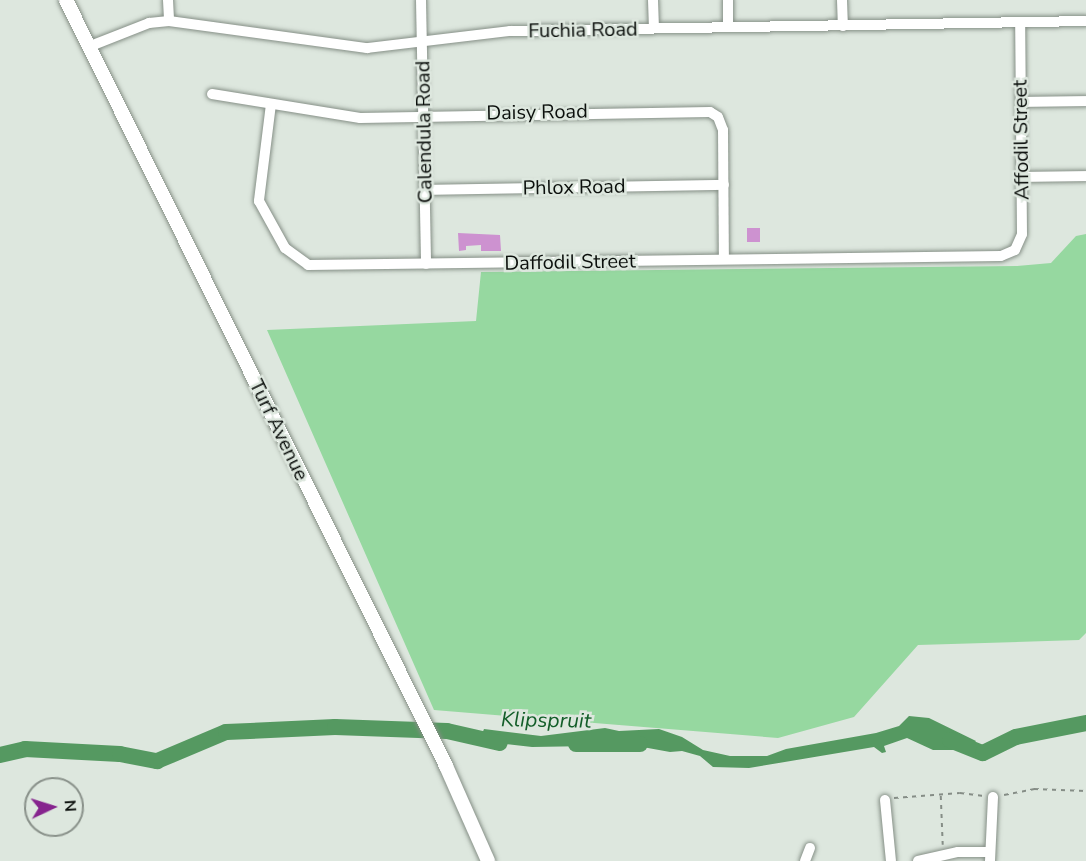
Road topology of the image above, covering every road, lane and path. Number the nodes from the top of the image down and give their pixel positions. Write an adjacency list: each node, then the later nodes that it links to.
1 (66, 0): 14 (main road, Turf Avenue)
2 (168, 0): 7 (street)
3 (422, 0): 13 (street, Calendula Road)
4 (653, 0): 12 (street)
5 (728, 0): 11 (street)
6 (842, 0): 10 (street)
7 (169, 21): 13 (street, Fuchia Road); 14 (street, Fuchia Road)
8 (1086, 21): 9 (street, Fuchia Road)
9 (1020, 23): 10 (street, Fuchia Road); 17 (street, Affodil Street)
10 (843, 26): 11 (street, Fuchia Road)
11 (728, 27): 12 (street, Fuchia Road)
12 (654, 28): 13 (street, Fuchia Road)
13 (422, 42): 19 (street, Calendula Road)
14 (88, 47): 34 (main road, Turf Avenue)
15 (212, 94): 18 (street, Daisy Road)
16 (1086, 101): 17 (street)
17 (1020, 102): 21 (street, Affodil Street)
18 (271, 104): 19 (street, Daisy Road); 26 (street, Daffodil Street)
19 (424, 114): 22 (street, Daisy Road); 23 (street, Calendula Road)
20 (1086, 176): 21 (street)
21 (1022, 177): 24 (street, Affodil Street)
22 (724, 185): 23 (street, Phlox Road); 25 (street, Daisy Road)
23 (425, 190): 26 (street, Calendula Road)
24 (1011, 253): 25 (street, Daffodil Street)
25 (724, 259): 26 (street, Daffodil Street)
26 (426, 264)
27 (1086, 791): 29 (path)
28 (940, 795): 29 (path); 30 (path); 32 (path)
29 (993, 797): 33 (street)
30 (885, 800): 36 (street)
31 (810, 848): 35 (street)
32 (943, 855): 33 (street); 37 (street)
33 (990, 857)
34 (488, 861)
35 (805, 861)
36 (891, 861)
37 (918, 861)

